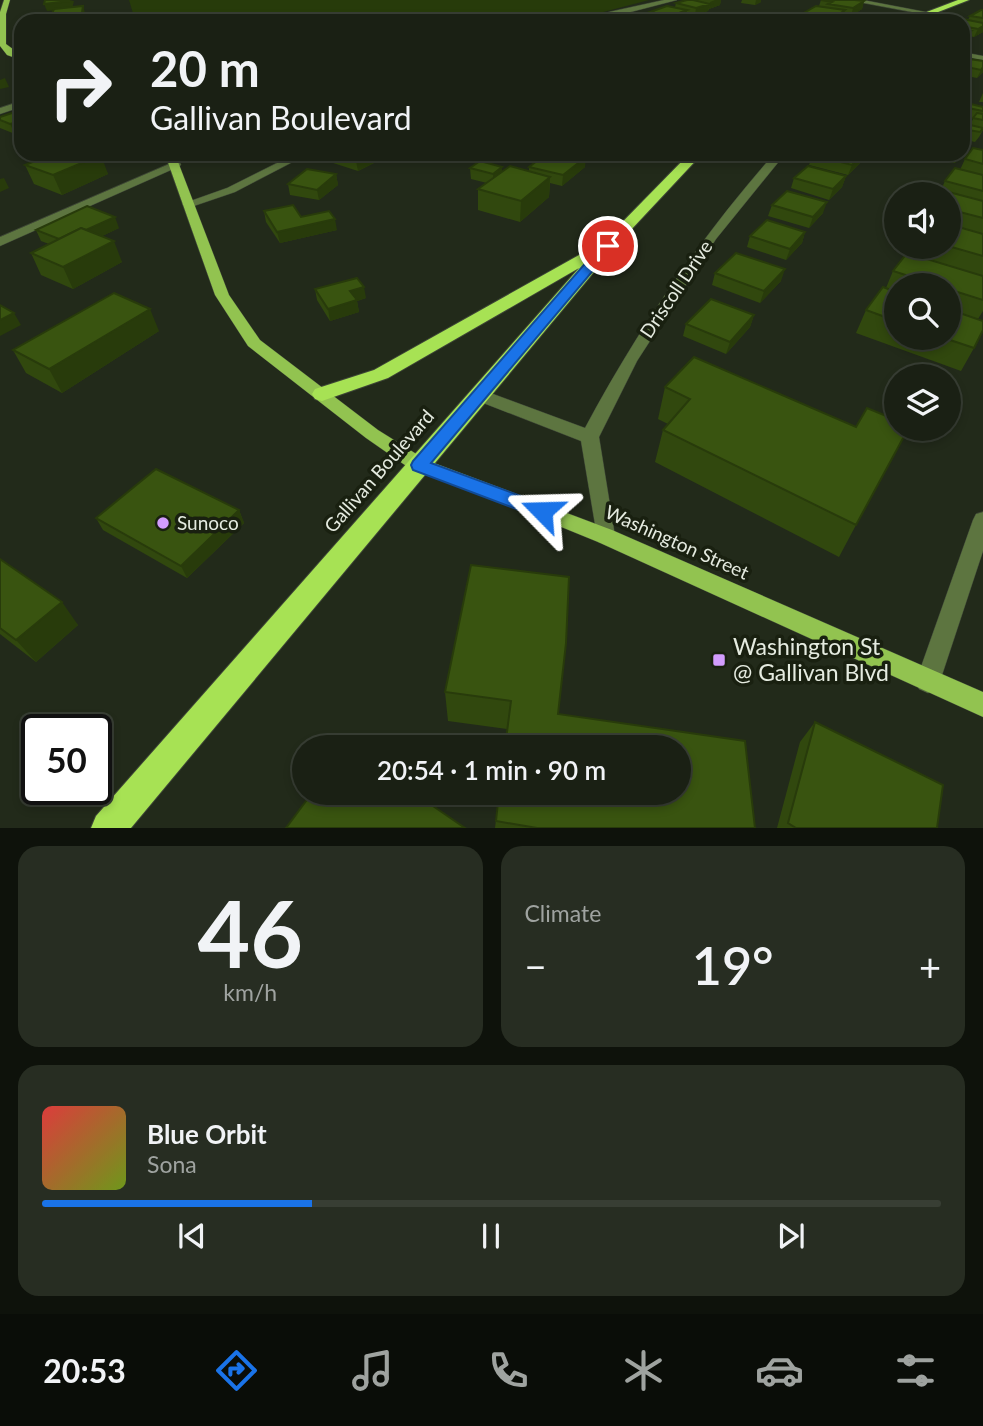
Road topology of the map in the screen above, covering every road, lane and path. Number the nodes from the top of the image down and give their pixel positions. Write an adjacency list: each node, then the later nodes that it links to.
1 (6, 0): 6 (main road)
2 (674, 0): 7 (street)
3 (851, 0): 5 (street)
4 (965, 0): 5 (highway)
5 (928, 13)
6 (1, 14): 8 (main road)
7 (608, 14)
8 (14, 55)
9 (169, 161): 15 (street)
10 (174, 161): 14 (main road, Washington Street)
11 (289, 161): 14 (street)
12 (689, 161): 16 (highway, Gallivan Boulevard)
13 (774, 161): 19 (street, Driscoll Drive)
14 (188, 205): 17 (main road, Washington Street)
15 (0, 242)
16 (608, 246): 17 (highway); 18 (highway, Gallivan Boulevard)
17 (322, 394): 20 (main road, Washington Street)
18 (479, 395): 19 (street); 20 (highway, Gallivan Boulevard)
19 (590, 437): 22 (street)
20 (419, 465): 22 (main road, Washington Street); 25 (highway, Gallivan Boulevard)
21 (983, 520): 23 (street)
22 (605, 537): 23 (main road, Washington Street)
23 (928, 681): 24 (main road, Washington Street)
24 (983, 705)
25 (108, 828)

